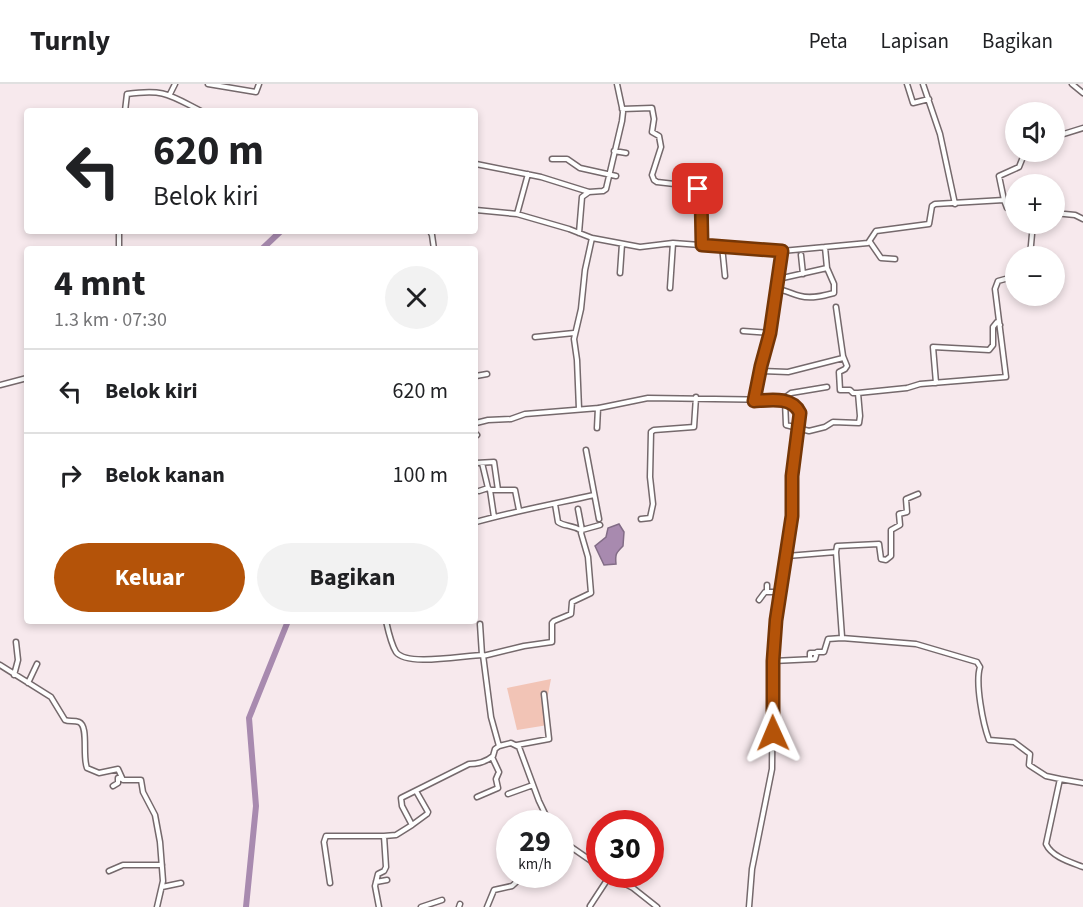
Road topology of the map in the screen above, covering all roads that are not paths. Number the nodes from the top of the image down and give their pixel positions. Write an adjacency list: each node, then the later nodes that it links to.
1 (175, 84): 9 (street)
2 (208, 84): 3 (street)
3 (259, 84)
4 (617, 84): 13 (street)
5 (908, 84): 10 (street)
6 (923, 84): 10 (street)
7 (1072, 84): 8 (street)
8 (1083, 93)
9 (170, 94): 11 (street); 12 (street)
10 (929, 99): 26 (street)
11 (125, 108)
12 (196, 108)
13 (622, 109): 16 (street); 37 (street)
14 (1083, 128): 15 (street)
15 (1065, 134)
16 (614, 151): 17 (street); 22 (street)
17 (626, 153)
18 (552, 159): 22 (street)
19 (1021, 162): 25 (street)
20 (478, 164): 21 (street)
21 (528, 174): 24 (street); 28 (street)
22 (609, 174): 23 (street); 24 (street)
23 (616, 176)
24 (589, 192): 31 (street)
25 (1004, 200): 26 (street)
26 (955, 204): 34 (street)
27 (478, 210): 28 (street)
28 (517, 214): 31 (street)
29 (1065, 214): 30 (street)
30 (1083, 219)
31 (579, 233): 33 (street)
32 (1032, 234): 39 (street)
33 (592, 238): 36 (street); 55 (street)
34 (870, 242): 40 (street); 43 (street)
35 (673, 243): 36 (street); 37 (street); 50 (street)
36 (622, 244): 45 (street)
37 (702, 245): 38 (street)
38 (722, 246): 41 (street); 47 (street)
39 (1031, 246)
40 (825, 247): 42 (street); 44 (street)
41 (782, 251): 42 (street); 49 (street)
42 (800, 252): 46 (street)
43 (895, 259)
44 (827, 268): 46 (street); 51 (street)
45 (620, 273)
46 (803, 274): 49 (street)
47 (725, 276)
48 (1005, 278): 53 (street)
49 (778, 279): 51 (street)
50 (670, 288)
51 (777, 289): 56 (street)
52 (836, 306): 58 (street)
53 (1000, 326): 63 (street); 63 (street)
54 (743, 331): 56 (street)
55 (574, 333): 57 (street); 71 (street)
56 (770, 333): 59 (street)
57 (535, 337)
58 (843, 358): 59 (street); 66 (street)
59 (760, 371): 69 (street)
60 (487, 374): 61 (street)
61 (478, 376)
62 (24, 379): 64 (street)
63 (936, 383): 66 (street)
64 (0, 385)
65 (827, 387): 68 (street)
66 (858, 393): 74 (street)
67 (696, 397): 69 (street); 70 (street); 88 (street)
68 (784, 400): 69 (street); 74 (street); 74 (street)
69 (754, 401)
70 (598, 408): 71 (street); 73 (street)
71 (579, 409): 72 (street)
72 (478, 422)
73 (597, 428)
74 (798, 429): 93 (street)
75 (586, 450): 82 (street)
76 (478, 463): 77 (street)
77 (482, 463): 78 (street); 79 (street)
78 (489, 489): 79 (street); 80 (street); 86 (street)
79 (498, 490): 85 (street)
80 (480, 491)
81 (918, 494): 92 (street)
82 (594, 495): 83 (street); 87 (street)
83 (555, 504): 85 (street); 91 (street)
84 (578, 508): 91 (street)
85 (519, 510): 86 (street)
86 (494, 517): 89 (street)
87 (599, 519)
88 (641, 519)
89 (478, 521)
90 (600, 525): 91 (street)
91 (582, 530): 102 (street)
92 (836, 552): 93 (street); 100 (street)
93 (787, 556): 96 (street)
94 (767, 585): 95 (street)
95 (767, 592): 96 (street); 97 (street)
96 (782, 592): 103 (street)
97 (759, 600)
98 (387, 624): 102 (street)
99 (480, 624): 102 (street)
100 (842, 638): 103 (street); 113 (street)
101 (16, 642): 106 (street)
102 (483, 655): 110 (street)
103 (773, 661): 141 (street)
104 (37, 664): 107 (street)
105 (0, 665): 106 (street)
106 (14, 675): 107 (street)
107 (28, 683): 112 (street)
108 (544, 694): 109 (street)
109 (516, 745): 110 (street); 115 (street)
110 (499, 746): 111 (street)
111 (492, 758): 117 (street); 119 (street)
112 (122, 779): 116 (street); 123 (street)
113 (1060, 779): 114 (street); 124 (street)
114 (1083, 783)
115 (533, 785): 118 (street); 120 (street)
116 (113, 786)
117 (416, 791): 121 (street); 121 (street)
118 (508, 794)
119 (477, 797)
120 (544, 810)
121 (412, 825): 122 (street)
122 (384, 836): 127 (street); 129 (street)
123 (162, 865): 125 (street); 130 (street)
124 (1083, 867)
125 (109, 871)
126 (387, 880): 127 (street)
127 (375, 882): 137 (street)
128 (181, 883): 130 (street)
129 (330, 883)
130 (162, 887): 136 (street)
131 (503, 888): 139 (street)
132 (601, 888): 135 (street)
133 (633, 888): 140 (street)
134 (442, 900): 138 (street)
135 (590, 906)
136 (157, 907)
137 (379, 907)
138 (421, 907)
139 (487, 907)
140 (657, 907)
141 (749, 907)

